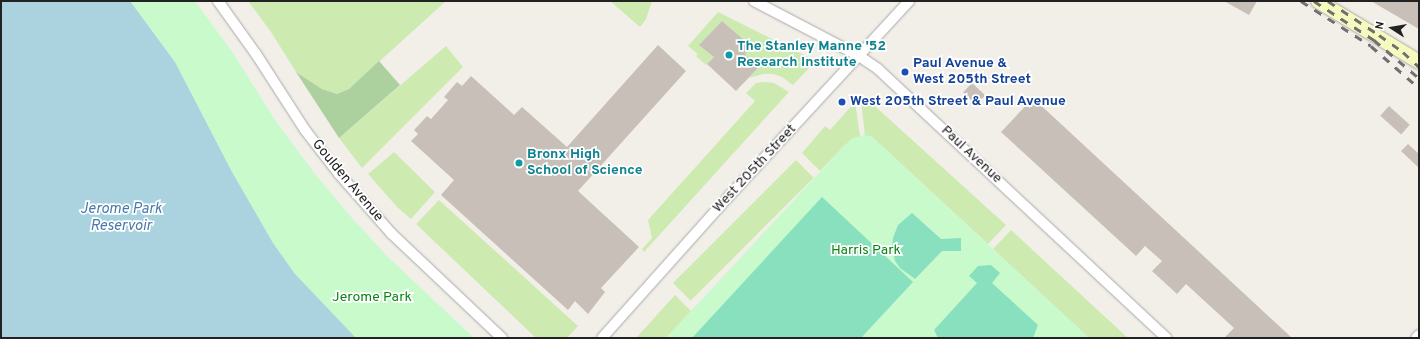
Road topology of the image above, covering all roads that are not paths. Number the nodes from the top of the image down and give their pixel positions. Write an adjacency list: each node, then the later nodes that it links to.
1 (218, 1): 8 (street, Goulden Avenue)
2 (754, 1): 5 (street, Paul Avenue)
3 (909, 1): 5 (street, West 205th Street)
4 (1318, 1): 6 (main road)
5 (859, 56): 9 (street, West 205th Street); 10 (street, Paul Avenue)
6 (1419, 62)
7 (1419, 336): 11 (street)
8 (502, 338)
9 (602, 338)
10 (1166, 338)
11 (1417, 338)

